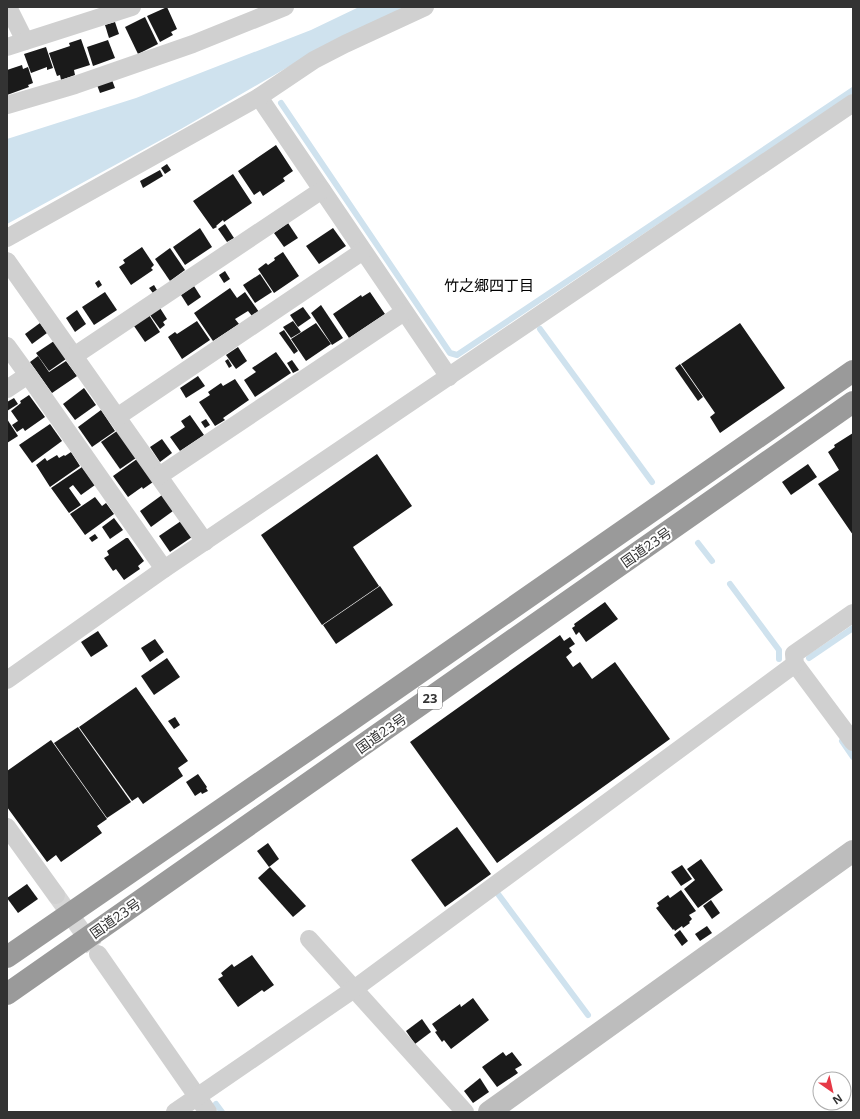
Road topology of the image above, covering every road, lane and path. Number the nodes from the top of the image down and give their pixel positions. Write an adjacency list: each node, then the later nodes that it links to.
1 (8, 7): 5 (street)
2 (132, 7): 5 (street)
3 (285, 7): 9 (street)
4 (425, 7): 7 (street)
5 (25, 41): 6 (street)
6 (7, 46)
7 (259, 97): 10 (street); 11 (street)
8 (853, 103): 19 (street)
9 (7, 105)
10 (322, 190): 12 (street); 16 (street)
11 (7, 238)
12 (363, 251): 14 (street); 22 (street)
13 (7, 261): 16 (street)
14 (404, 312): 19 (street); 23 (street)
15 (7, 346): 18 (street)
16 (74, 356): 22 (street)
17 (853, 371): 35 (highway, 国道23号 / 23)
18 (28, 375): 20 (street); 25 (street)
19 (448, 377): 24 (street)
20 (7, 389)
21 (853, 402): 37 (highway, 国道23号 / 23)
22 (117, 417): 23 (street)
23 (159, 476): 24 (street)
24 (205, 542): 25 (street)
25 (164, 569): 28 (street)
26 (853, 613): 27 (street)
27 (795, 664): 29 (street); 36 (street)
28 (7, 680)
29 (853, 742)
30 (7, 827): 32 (street)
31 (853, 851): 42 (street)
32 (56, 895)
33 (309, 939): 36 (street)
34 (98, 954): 38 (street)
35 (7, 957)
36 (354, 989): 38 (street); 41 (street)
37 (7, 994)
38 (197, 1097): 39 (street); 40 (street)
39 (175, 1112)
40 (208, 1112)
41 (465, 1112)
42 (488, 1112)

